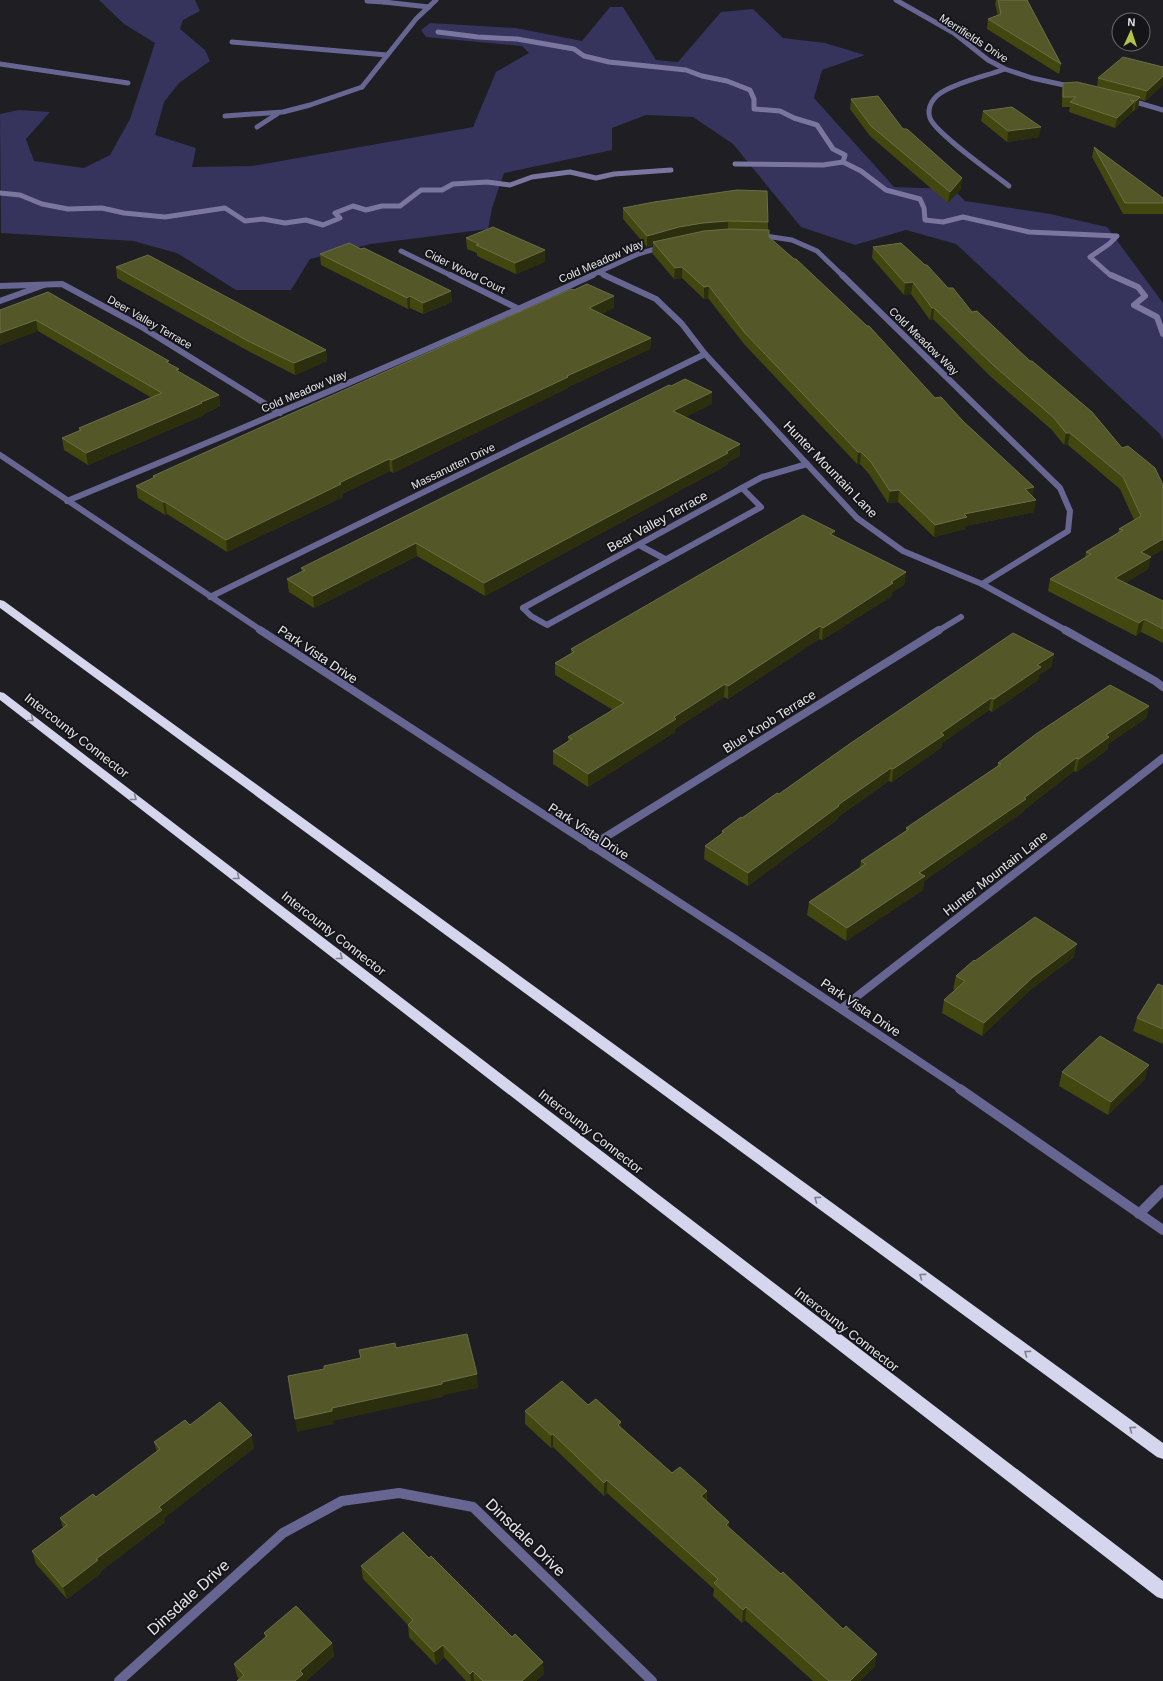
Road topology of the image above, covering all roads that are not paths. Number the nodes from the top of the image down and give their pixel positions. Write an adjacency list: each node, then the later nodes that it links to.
1 (367, 0): 4 (street)
2 (436, 0): 5 (street)
3 (896, 0): 9 (street, Merrifields Drive)
4 (384, 1): 5 (street)
5 (429, 7): 7 (street)
6 (232, 42): 7 (street)
7 (388, 55): 14 (street)
8 (0, 64): 10 (street)
9 (1005, 69): 11 (street, Merrifields Drive); 17 (street)
10 (128, 83)
11 (1076, 88)
12 (1127, 100): 13 (street)
13 (1163, 110)
14 (283, 112): 15 (street); 16 (street)
15 (225, 116)
16 (257, 127)
17 (1009, 186)
18 (754, 235): 34 (street, Cold Meadow Way)
19 (672, 245): 21 (street, Cold Meadow Way)
20 (401, 251): 25 (street, Cider Wood Court)
21 (598, 272): 25 (street, Cold Meadow Way); 26 (street, Hunter Mountain Lane)
22 (44, 285): 23 (street, Deer Valley Terrace); 24 (street); 27 (street, Deer Valley Terrace)
23 (0, 286)
24 (0, 301)
25 (519, 309): 27 (street, Cold Meadow Way)
26 (705, 354): 29 (street, Hunter Mountain Lane); 35 (street, Massanutten Drive)
27 (280, 413): 31 (street, Cold Meadow Way)
28 (0, 454): 31 (street, Park Vista Drive)
29 (807, 464): 30 (street, Bear Valley Terrace); 34 (street, Hunter Mountain Lane)
30 (742, 488): 32 (street, Bear Valley Terrace); 33 (street)
31 (67, 501): 35 (street, Park Vista Drive)
32 (639, 545): 33 (street); 33 (street, Bear Valley Terrace)
33 (664, 559)
34 (982, 584): 38 (street, Hunter Mountain Lane)
35 (210, 596): 41 (street, Park Vista Drive)
36 (0, 603): 46 (highway, one-way to 36)
37 (961, 617): 41 (street, Blue Knob Terrace)
38 (1163, 688)
39 (0, 695): 47 (highway, Intercounty Connector, one-way to 47)
40 (1163, 758): 42 (street, Hunter Mountain Lane)
41 (591, 846): 42 (street, Park Vista Drive)
42 (842, 1008): 44 (street, Park Vista Drive)
43 (1163, 1190): 44 (street)
44 (1139, 1214): 45 (street, Park Vista Drive)
45 (1163, 1230)
46 (1163, 1452)
47 (1163, 1591)
48 (119, 1681): 49 (street, Dinsdale Drive)
49 (652, 1681)

